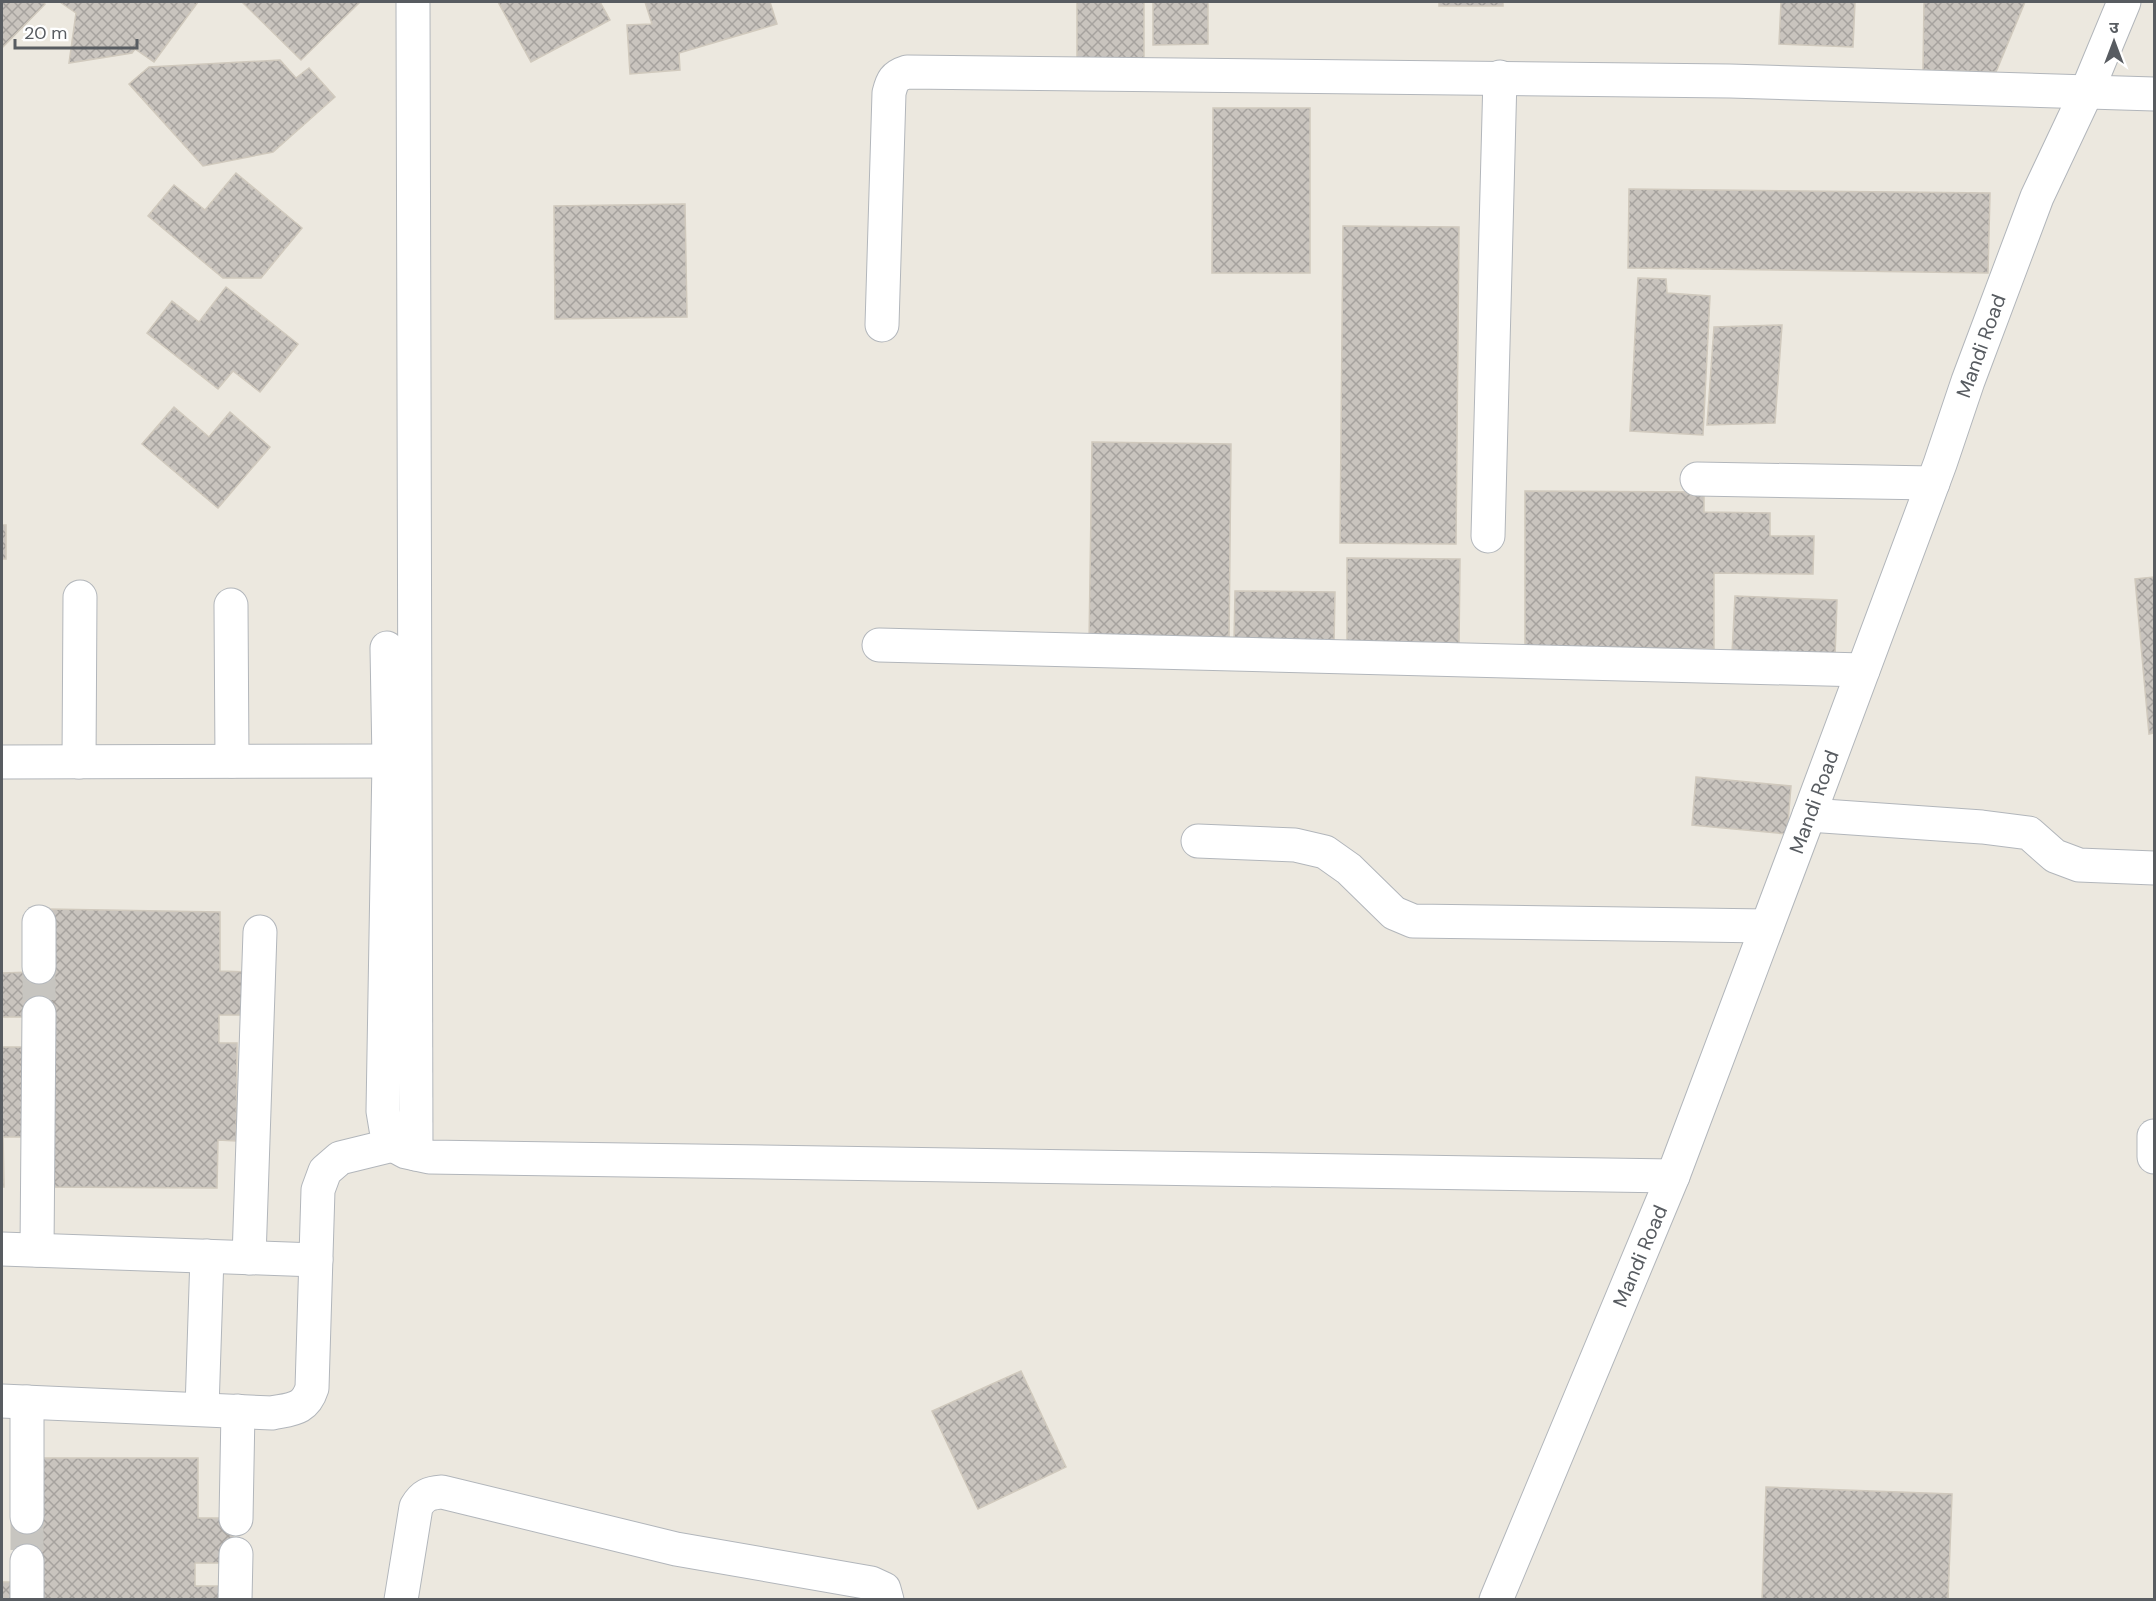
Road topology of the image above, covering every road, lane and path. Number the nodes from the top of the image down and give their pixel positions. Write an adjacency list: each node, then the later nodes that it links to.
1 (413, 2): 28 (street)
2 (2124, 2): 4 (street, Mandi Road)
3 (1500, 77): 4 (street); 6 (street); 9 (street)
4 (2087, 91): 5 (street); 8 (street, Mandi Road)
5 (2154, 94)
6 (882, 325)
7 (1697, 479): 8 (street)
8 (1933, 483): 14 (street, Mandi Road)
9 (1488, 536)
10 (80, 597): 18 (street)
11 (231, 604): 15 (street)
12 (879, 645): 14 (street)
13 (387, 648): 16 (street)
14 (1863, 670): 19 (street, Mandi Road)
15 (232, 761): 16 (street); 18 (street)
16 (389, 761): 28 (street)
17 (2, 762): 18 (street)
18 (79, 762)
19 (1809, 816): 21 (street); 23 (street, Mandi Road)
20 (1198, 840): 23 (street)
21 (2154, 868)
22 (39, 922): 25 (street)
23 (1767, 926): 30 (street, Mandi Road)
24 (260, 932): 34 (street)
25 (39, 967)
26 (39, 1013): 32 (street)
27 (2154, 1136): 29 (street)
28 (404, 1149): 30 (street); 35 (street)
29 (2154, 1157)
30 (1673, 1176): 47 (street, Mandi Road)
31 (2, 1249): 32 (street)
32 (37, 1250): 33 (street)
33 (207, 1256): 34 (street); 37 (street)
34 (249, 1258): 35 (street)
35 (316, 1260): 38 (street)
36 (14, 1402): 37 (street); 39 (street)
37 (202, 1409): 38 (street)
38 (238, 1411): 40 (street)
39 (27, 1517)
40 (236, 1519)
41 (236, 1554): 44 (street)
42 (27, 1561): 43 (street)
43 (27, 1599)
44 (235, 1599)
45 (401, 1599): 46 (street)
46 (887, 1599)
47 (1496, 1599)

